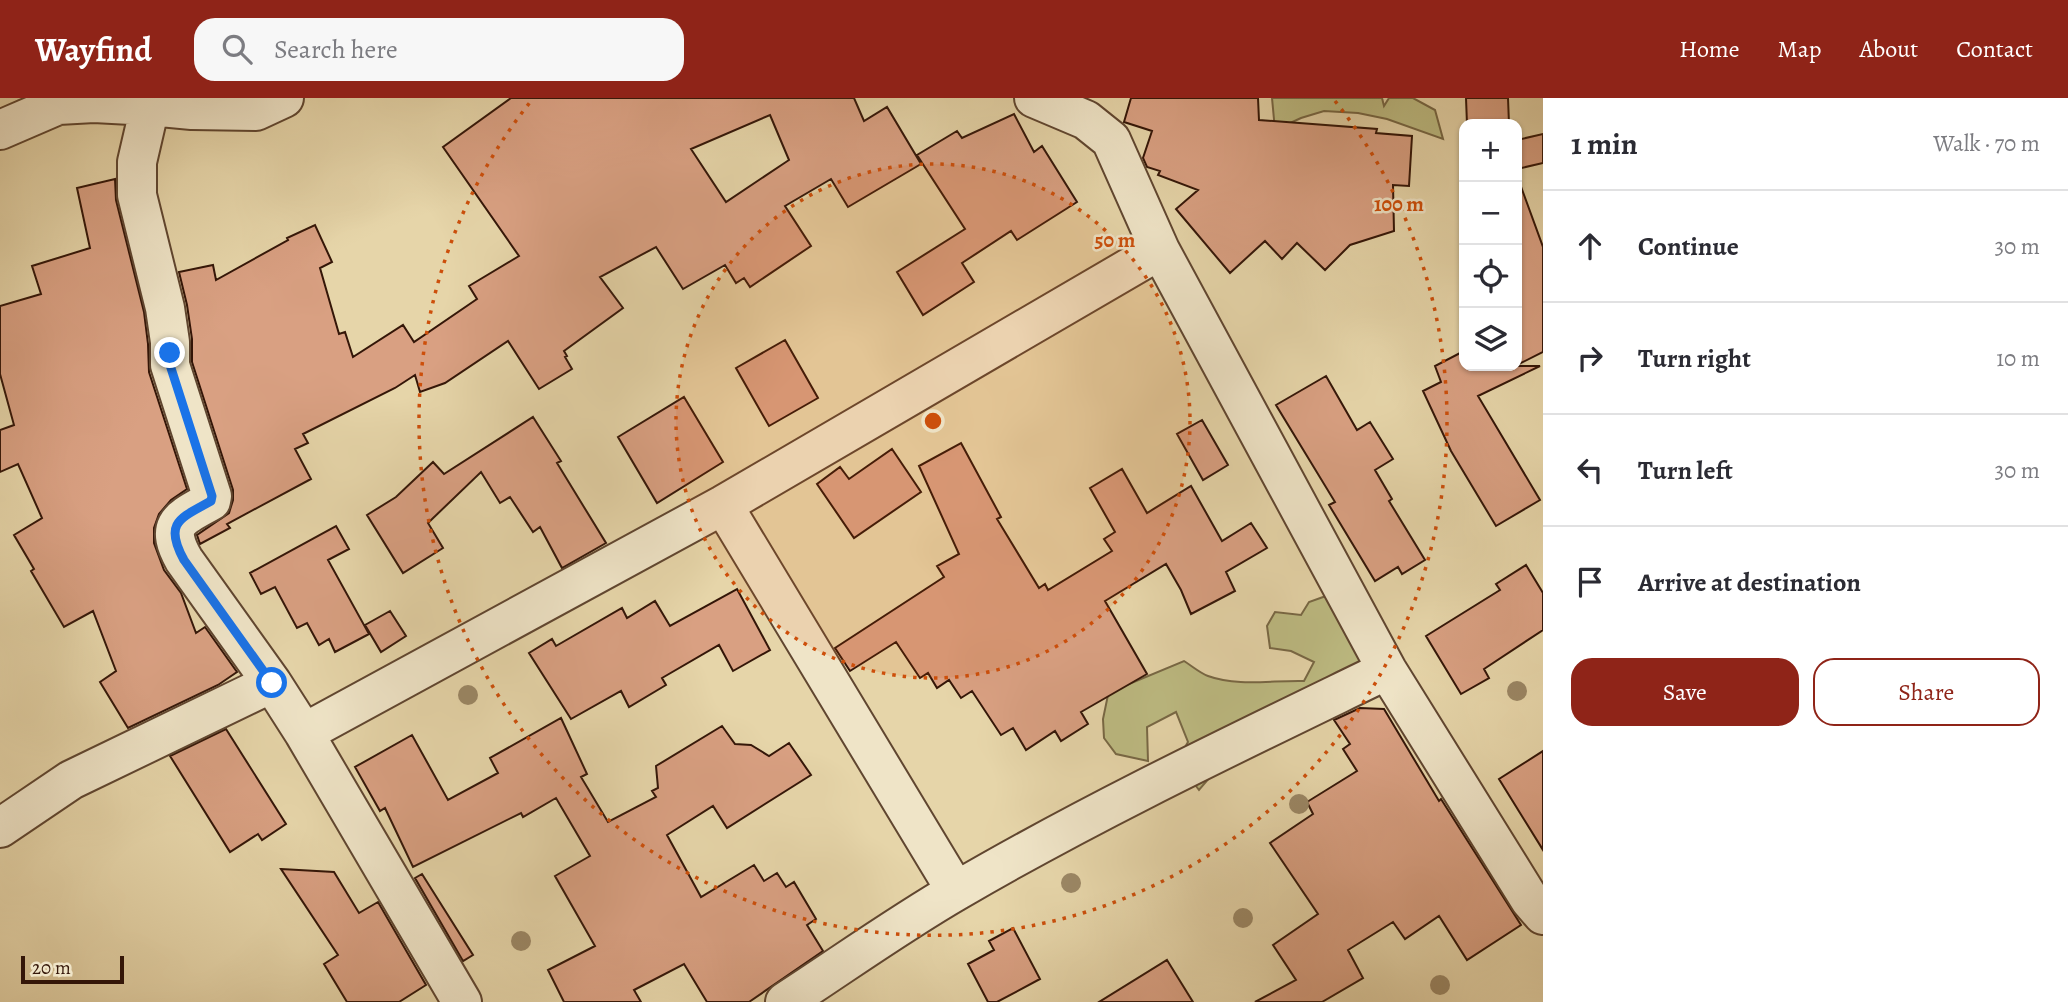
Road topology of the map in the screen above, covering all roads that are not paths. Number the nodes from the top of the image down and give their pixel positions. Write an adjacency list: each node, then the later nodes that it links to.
1 (285, 98): 3 (street)
2 (1034, 98): 5 (street)
3 (150, 106): 4 (street); 8 (street)
4 (0, 130)
5 (1160, 250): 6 (street); 7 (street)
6 (723, 505): 9 (street); 11 (street)
7 (1387, 670): 11 (street); 12 (street)
8 (272, 683): 9 (street); 10 (street)
9 (304, 733): 13 (street)
10 (0, 828)
11 (956, 891): 14 (street)
12 (1543, 915)
13 (462, 1002)
14 (785, 1002)

